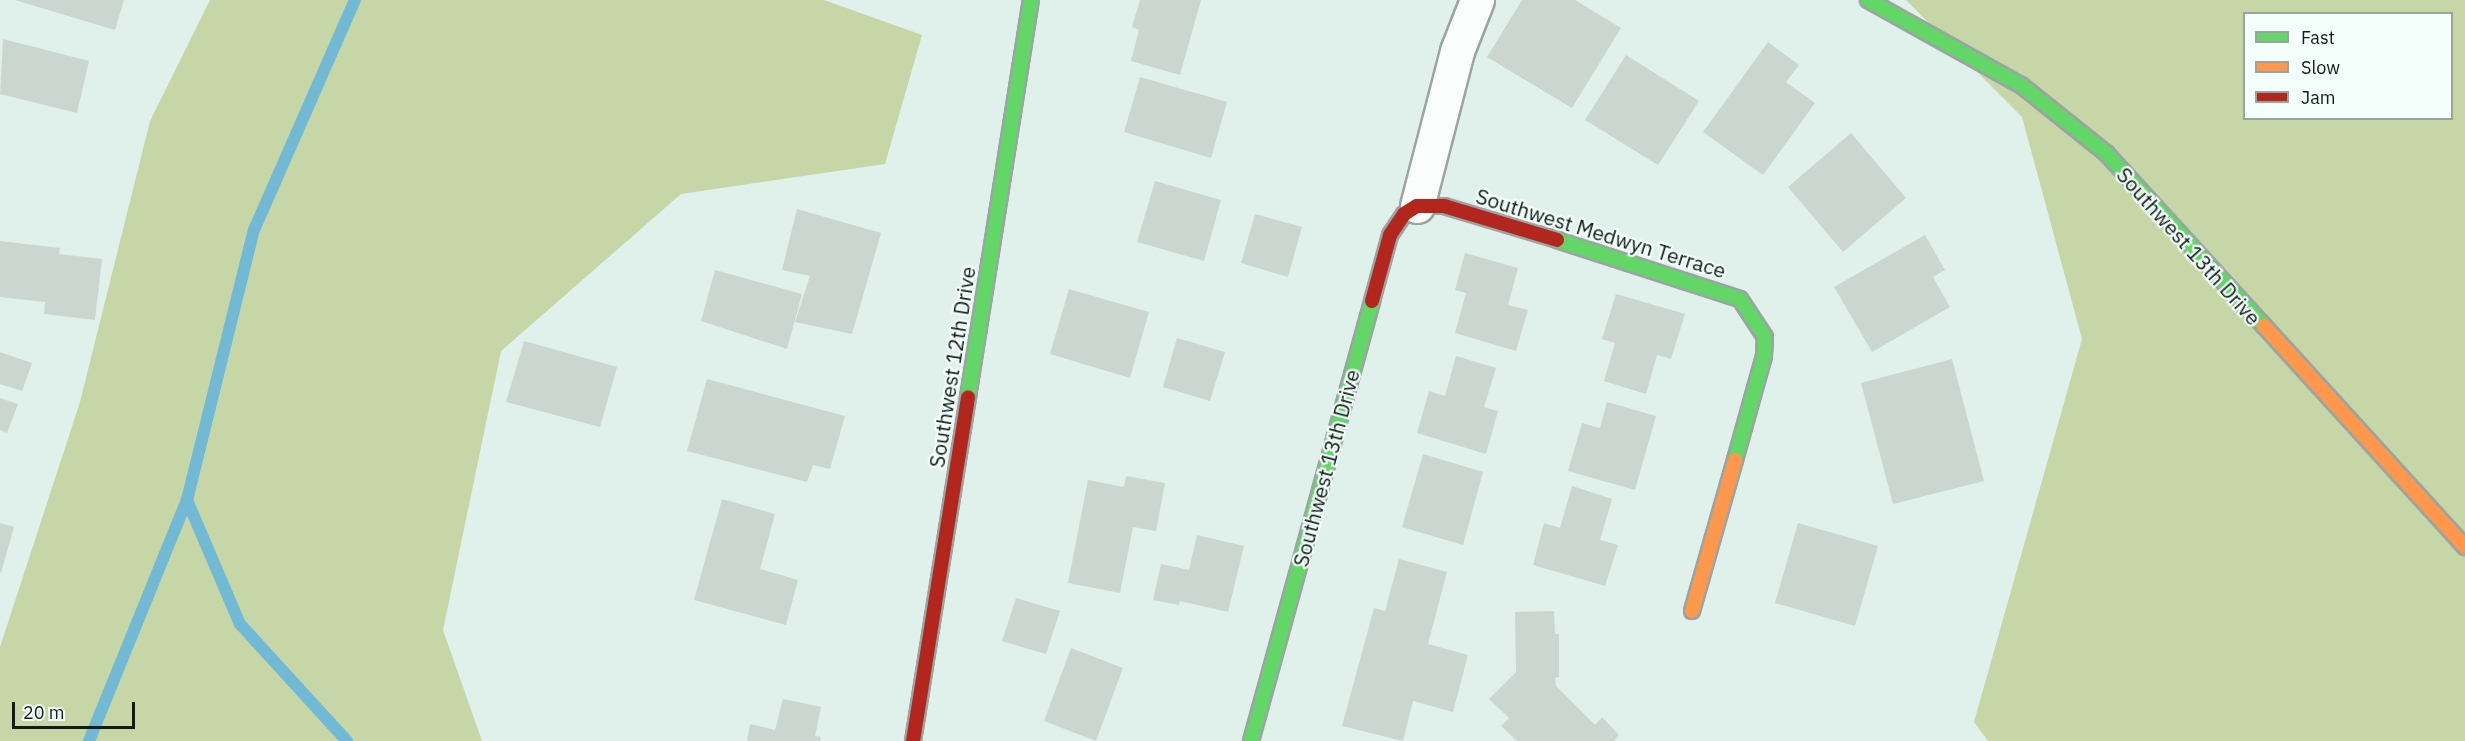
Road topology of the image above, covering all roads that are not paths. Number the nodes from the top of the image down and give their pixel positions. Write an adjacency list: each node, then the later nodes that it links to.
1 (1031, 0): 7 (street, Southwest 12th Drive)
2 (1477, 0): 4 (street)
3 (1868, 0): 5 (street, Southwest 13th Drive)
4 (1430, 206): 6 (street, Southwest Medwyn Terrace); 8 (street, Southwest 13th Drive)
5 (2465, 547)
6 (1692, 611)
7 (914, 741)
8 (1251, 741)

